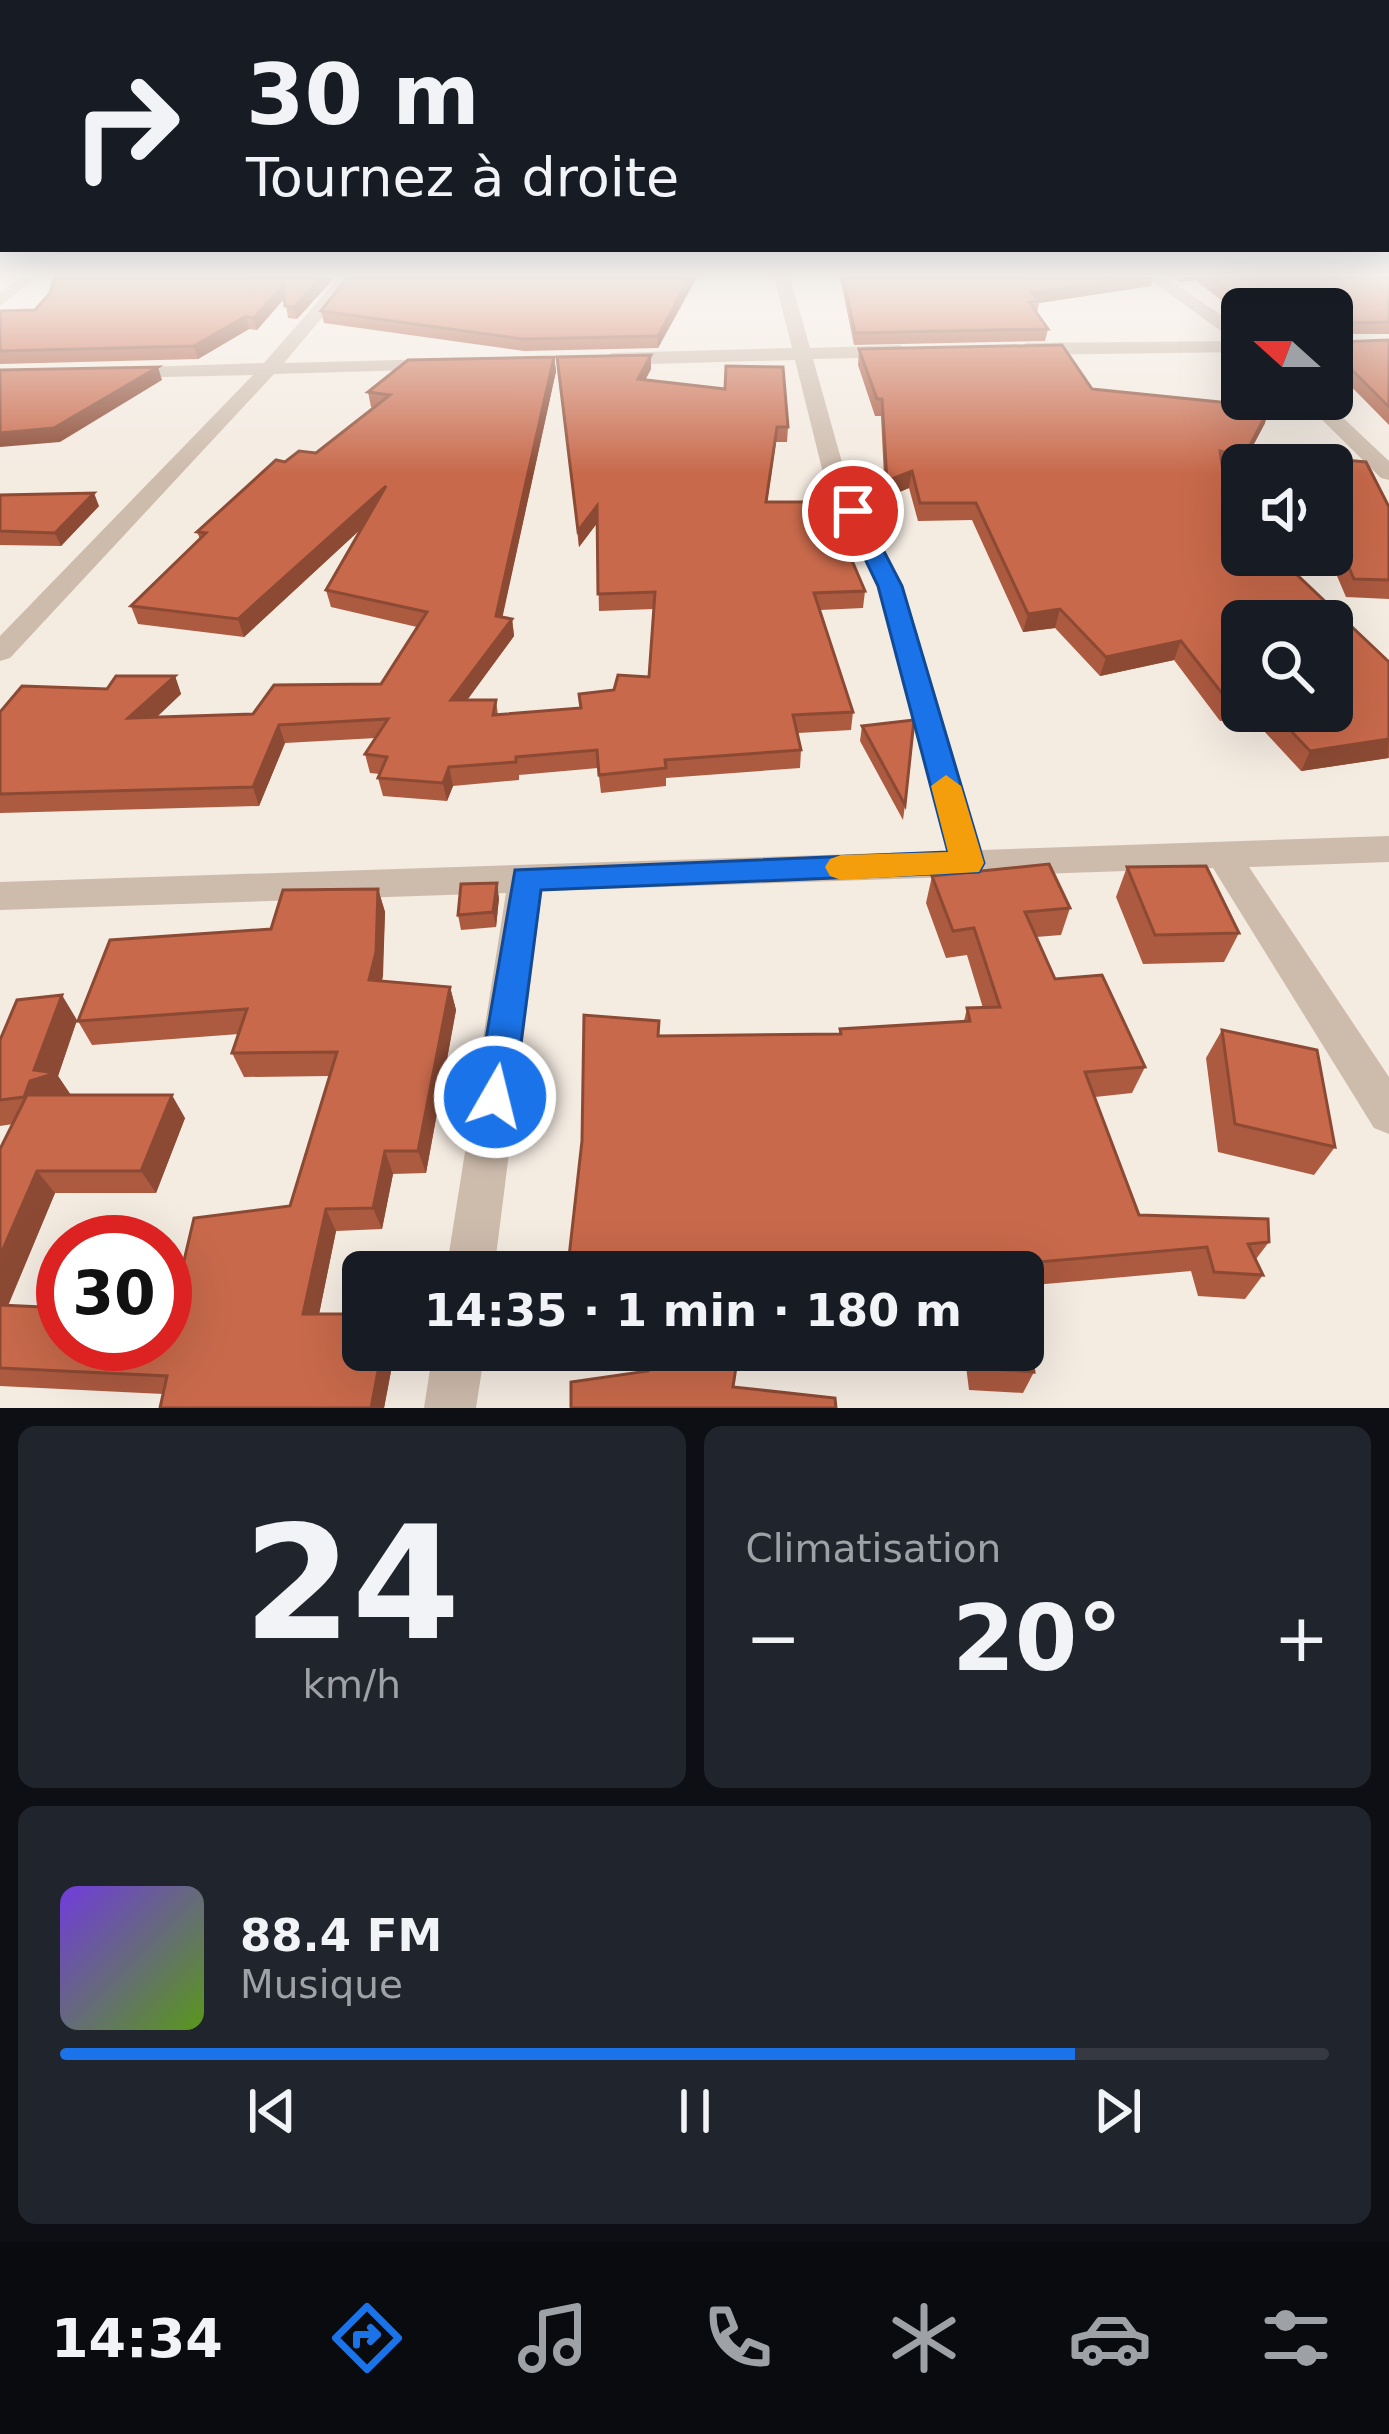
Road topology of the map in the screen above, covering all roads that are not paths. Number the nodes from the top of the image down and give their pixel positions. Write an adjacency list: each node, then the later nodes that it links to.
1 (291, 343): 9 (street)
2 (799, 343): 6 (street)
3 (1221, 346): 4 (street)
4 (1009, 350)
5 (915, 351): 6 (street)
6 (802, 352): 7 (street); 16 (street)
7 (593, 360)
8 (453, 364): 9 (street)
9 (267, 371): 10 (street); 13 (street)
10 (89, 373)
11 (1333, 420): 12 (street)
12 (1389, 473)
13 (0, 652)
14 (1389, 849): 15 (street)
15 (1222, 854): 16 (street); 19 (street)
16 (968, 863): 17 (street)
17 (526, 878): 18 (street); 20 (street)
18 (0, 896)
19 (1389, 1114)
20 (473, 1251)
21 (456, 1371): 22 (street)
22 (450, 1408)

